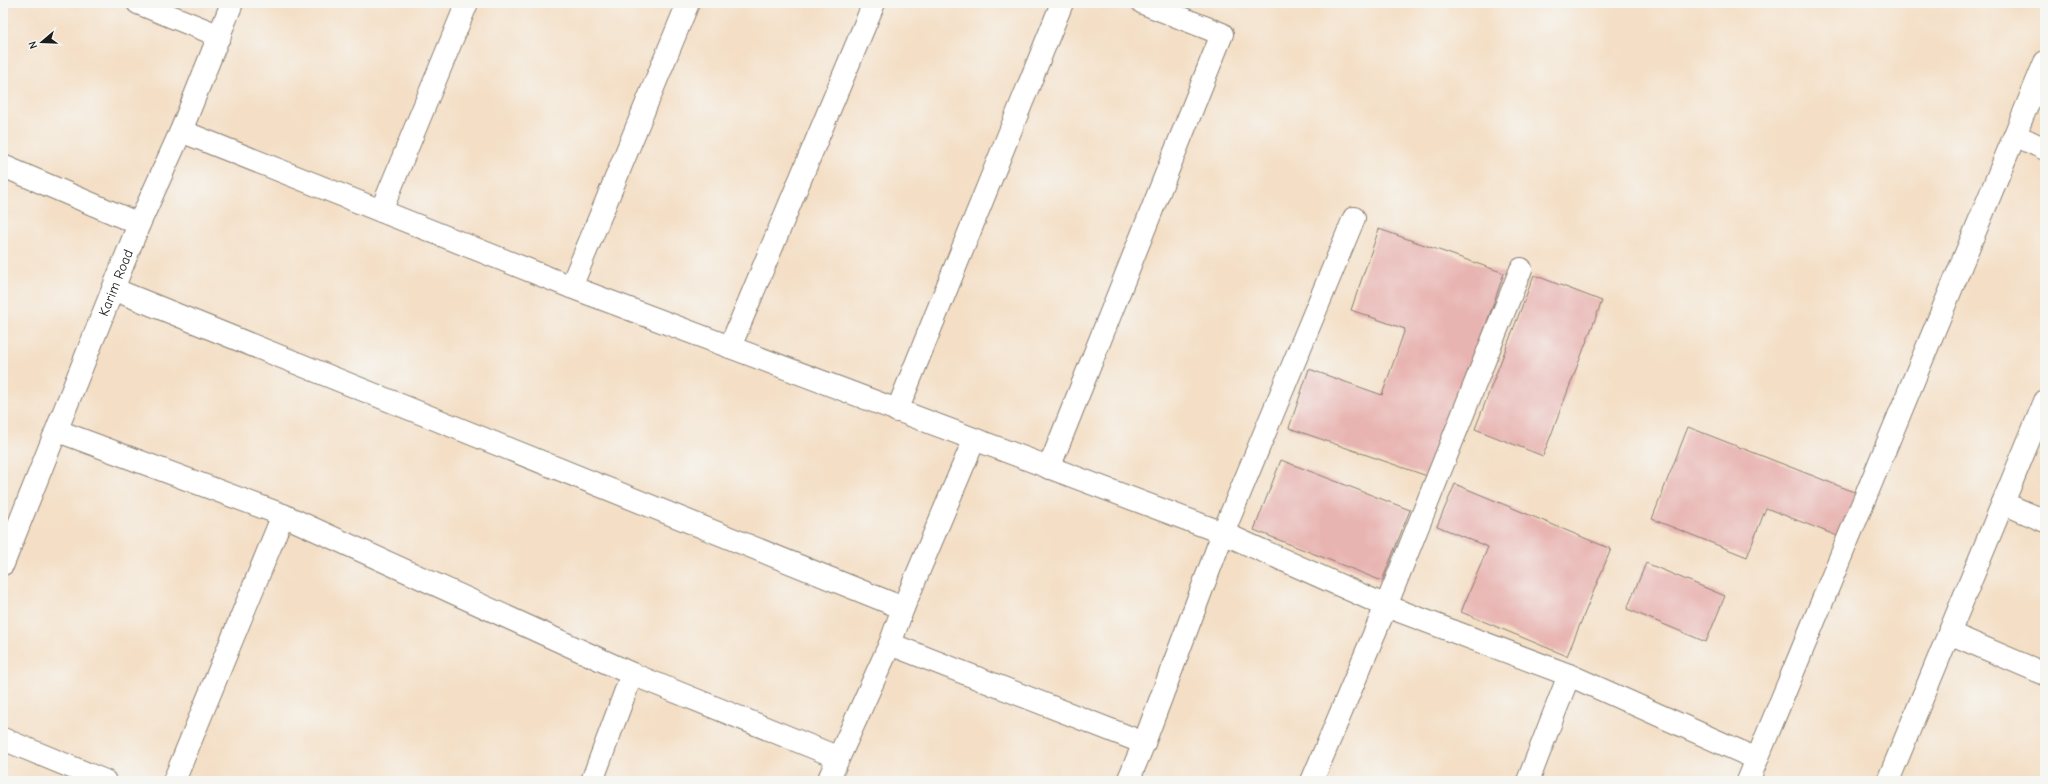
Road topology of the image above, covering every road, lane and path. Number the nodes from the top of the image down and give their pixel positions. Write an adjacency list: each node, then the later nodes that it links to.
1 (138, 3): 8 (street)
2 (232, 3): 8 (street, Karim Road)
3 (467, 3): 14 (street)
4 (688, 3): 18 (street)
5 (874, 3): 20 (street)
6 (1062, 3): 22 (street)
7 (1143, 3): 25 (street)
8 (220, 36): 10 (street, Karim Road)
9 (2045, 62): 11 (street)
10 (181, 131): 14 (street); 16 (street, Karim Road)
11 (2015, 135): 12 (street); 41 (street)
12 (2045, 149)
13 (3, 166): 16 (street)
14 (380, 210): 18 (street)
15 (1354, 218): 29 (street)
16 (139, 224): 19 (street, Karim Road)
17 (1521, 269): 31 (street)
18 (571, 287): 20 (street)
19 (113, 289): 23 (street, Karim Road); 32 (street)
20 (730, 347): 22 (street)
21 (2045, 401): 26 (street)
22 (898, 411): 24 (street)
23 (58, 431): 27 (street); 30 (street, Karim Road)
24 (974, 440): 25 (street); 32 (street)
25 (1049, 468): 29 (street)
26 (2003, 503): 28 (street); 33 (street)
27 (283, 515): 35 (street); 43 (street)
28 (2045, 522)
29 (1223, 533): 31 (street); 39 (street)
30 (3, 564)
31 (1386, 606): 37 (street); 47 (street)
32 (903, 608): 34 (street)
33 (1949, 633): 36 (street); 50 (street)
34 (890, 644): 39 (street); 40 (street)
35 (632, 674): 40 (street); 44 (street)
36 (2045, 674)
37 (1569, 675): 41 (street); 48 (street)
38 (3, 739): 42 (street)
39 (1144, 743): 46 (street)
40 (837, 757): 45 (street)
41 (1757, 758): 49 (street)
42 (105, 781)
43 (174, 781)
44 (592, 781)
45 (828, 781)
46 (1128, 781)
47 (1312, 781)
48 (1528, 781)
49 (1748, 781)
50 (1888, 781)

